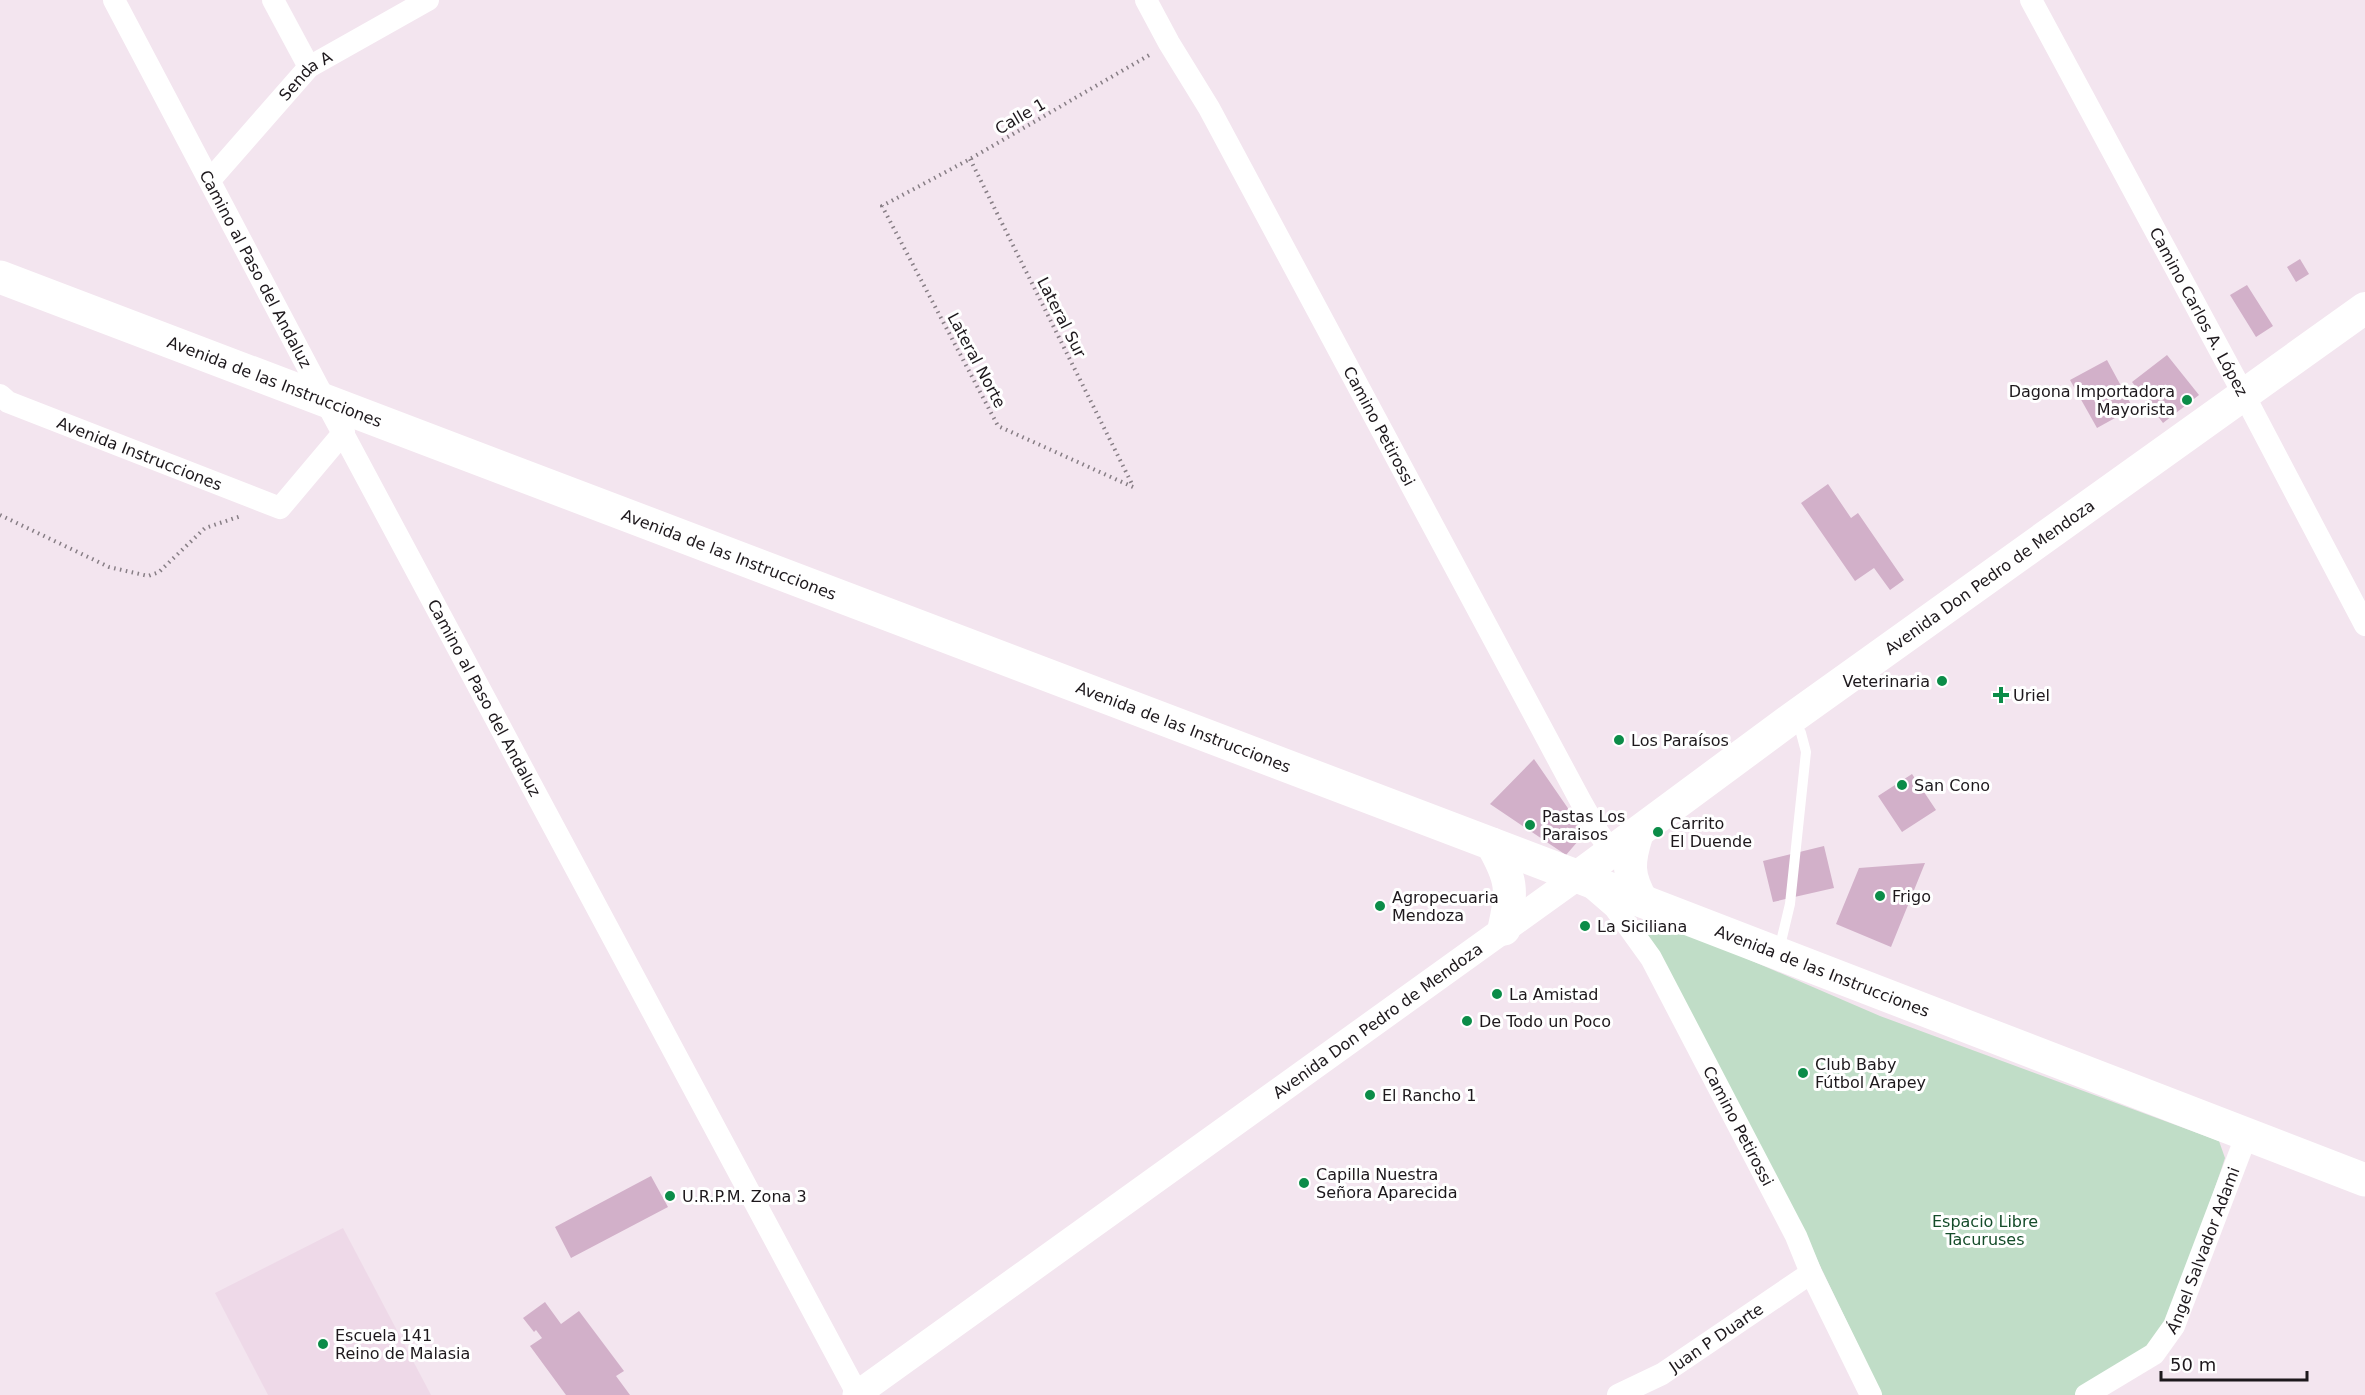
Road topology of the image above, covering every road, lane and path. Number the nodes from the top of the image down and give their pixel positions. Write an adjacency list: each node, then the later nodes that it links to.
1 (114, 0): 9 (street, Camino al Paso del Andaluz)
2 (273, 0): 7 (street)
3 (428, 0): 7 (street, Senda A)
4 (1146, 0): 6 (street, Camino Petirossi)
5 (2031, 0): 14 (street, Camino Carlos A. López)
6 (1169, 43): 8 (path, Calle 1); 23 (street, Camino Petirossi)
7 (309, 67): 9 (street, Senda A)
8 (970, 159): 10 (path, Calle 1); 17 (path, Lateral Sur)
9 (210, 180): 15 (street, Camino al Paso del Andaluz)
10 (882, 206): 17 (path, Lateral Norte)
11 (0, 277): 15 (main road, Avenida de las Instrucciones)
12 (2365, 308): 14 (main road, Avenida Don Pedro de Mendoza)
13 (0, 395): 18 (street, Avenida Instrucciones)
14 (2244, 395): 20 (street, Camino Carlos A. López); 21 (main road, Avenida Don Pedro de Mendoza)
15 (325, 400): 16 (street, Camino al Paso del Andaluz); 22 (main road, Avenida de las Instrucciones)
16 (344, 432): 18 (street); 31 (street, Camino al Paso del Andaluz)
17 (1133, 487)
18 (280, 508): 19 (path)
19 (0, 515)
20 (2365, 625)
21 (1792, 718): 23 (main road, Avenida Don Pedro de Mendoza); 27 (lane)
22 (1492, 844): 24 (main road, Avenida de las Instrucciones); 26 (main road)
23 (1625, 844): 24 (main road, Avenida Don Pedro de Mendoza); 25 (main road)
24 (1577, 877): 25 (main road, Avenida de las Instrucciones); 26 (street, Avenida Don Pedro de Mendoza); 30 (street, Camino Petirossi)
25 (1642, 901): 27 (main road, Avenida de las Instrucciones)
26 (1504, 928): 31 (street, Avenida Don Pedro de Mendoza)
27 (1778, 954): 28 (main road, Avenida de las Instrucciones)
28 (2247, 1134): 29 (main road, Avenida de las Instrucciones); 34 (street, Ángel Salvador Adami)
29 (2365, 1180)
30 (1811, 1273): 32 (street, Juan P Duarte); 33 (street, Camino Petirossi)
31 (857, 1395)
32 (1618, 1395)
33 (1870, 1395)
34 (2086, 1395)

